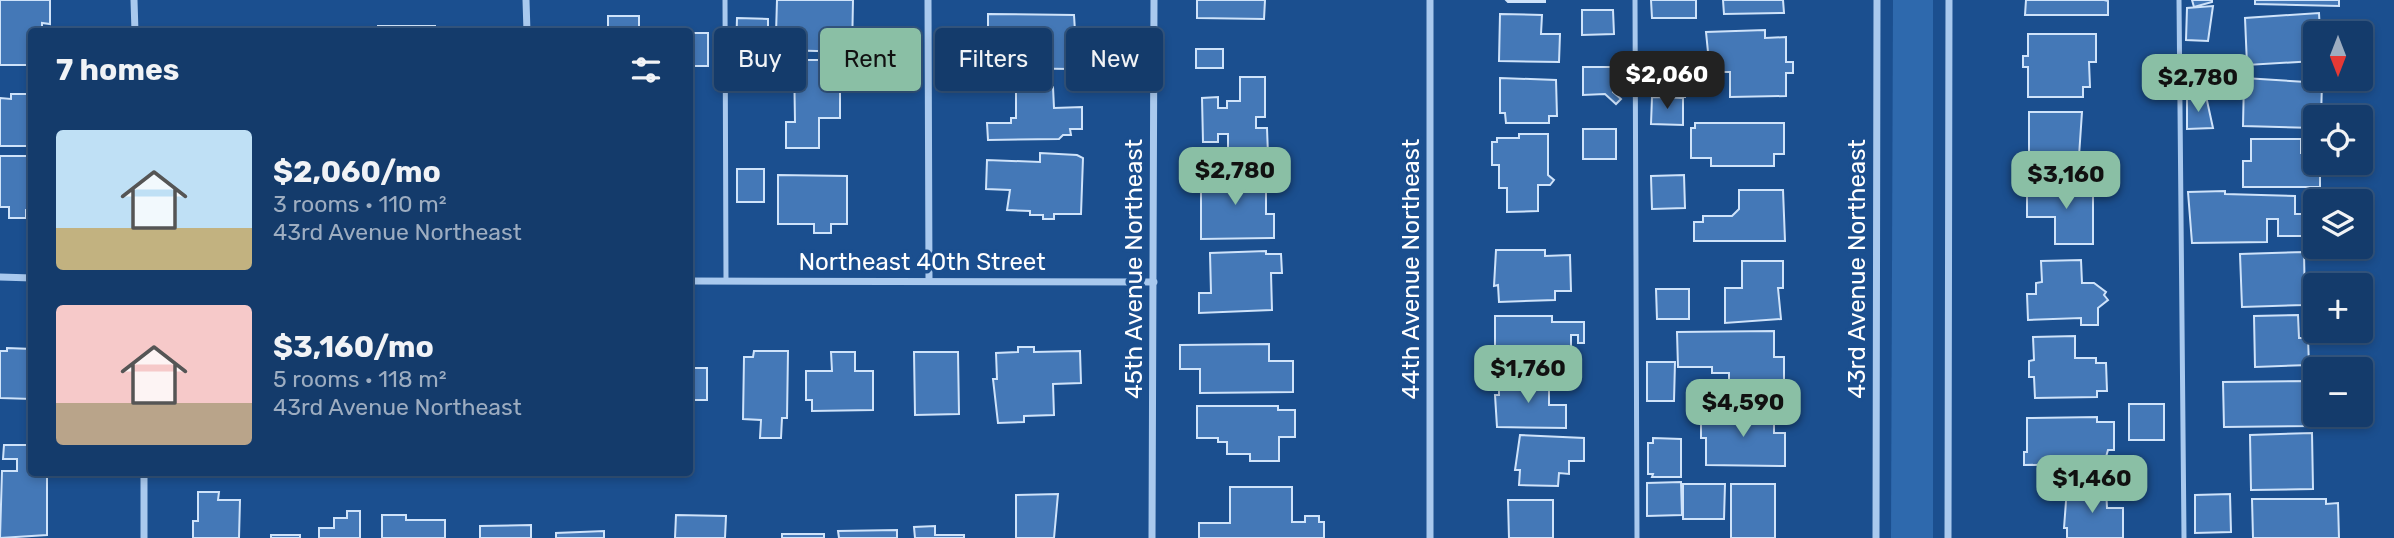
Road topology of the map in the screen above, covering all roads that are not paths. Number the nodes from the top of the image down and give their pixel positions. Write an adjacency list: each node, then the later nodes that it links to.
1 (134, 0): 11 (street)
2 (526, 0): 12 (street)
3 (725, 0): 16 (lane)
4 (928, 0): 17 (street)
5 (1154, 0): 18 (street, 45th Avenue Northeast)
6 (1430, 0): 22 (street, 44th Avenue Northeast)
7 (1635, 0): 23 (lane)
8 (1877, 0): 24 (street, 43rd Avenue Northeast)
9 (1949, 0): 25 (street)
10 (2179, 0): 26 (lane)
11 (135, 28)
12 (527, 28)
13 (0, 277): 14 (street)
14 (28, 278)
15 (693, 281): 16 (street, Northeast 40th Street)
16 (726, 281): 17 (street, Northeast 40th Street)
17 (929, 281): 18 (street, Northeast 40th Street)
18 (1154, 282): 21 (street, 45th Avenue Northeast)
19 (144, 476): 20 (street)
20 (144, 538)
21 (1152, 538)
22 (1430, 538)
23 (1637, 538)
24 (1876, 538)
25 (1948, 538)
26 (2184, 538)

